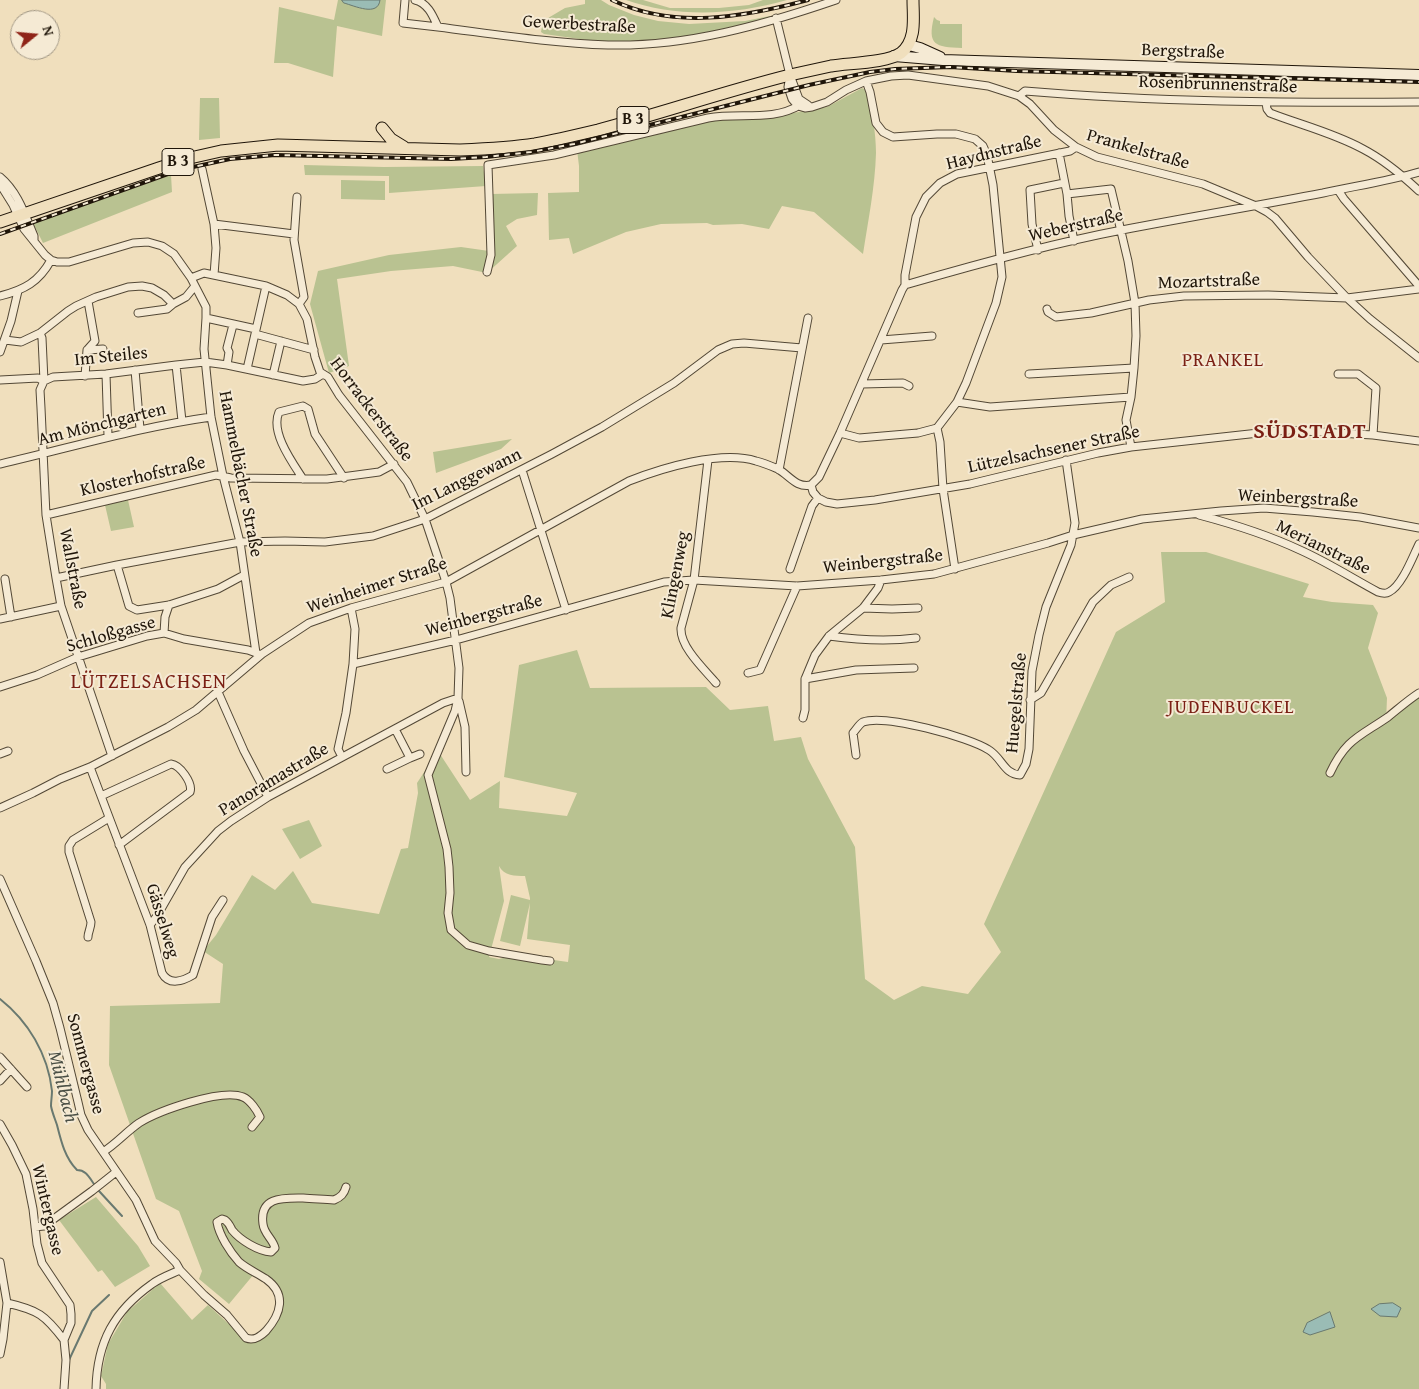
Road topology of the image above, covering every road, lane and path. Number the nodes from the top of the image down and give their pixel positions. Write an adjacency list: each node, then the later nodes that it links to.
1 (405, 0): 6 (street, Gewerbestraße)
2 (416, 0): 6 (street)
3 (836, 0): 5 (street, Gewerbestraße)
4 (913, 3): 7 (main road)
5 (776, 18): 6 (street, Gewerbestraße); 11 (street)
6 (438, 27)
7 (913, 31): 8 (main road); 9 (main road)
8 (908, 45): 9 (main road); 10 (main road, B 3)
9 (926, 55): 10 (main road, Bergstraße); 12 (main road, Bergstraße)
10 (894, 56): 11 (main road, B 3)
11 (790, 75): 17 (street); 20 (main road, B 3)
12 (1419, 75)
13 (866, 82): 14 (street, Prankelstraße); 17 (street, Prankelstraße); 22 (street)
14 (1019, 96): 15 (street, Rosenbrunnenstraße); 19 (street, Prankelstraße)
15 (1266, 102): 16 (street, Rosenbrunnenstraße); 25 (street)
16 (1419, 102)
17 (800, 104): 45 (street)
18 (382, 128): 20 (main road)
19 (1076, 147): 21 (street, Haydnstraße); 33 (street, Prankelstraße)
20 (408, 149): 34 (main road, B 3)
21 (1059, 153): 22 (street, Haydnstraße); 27 (street)
22 (990, 167): 43 (street); 48 (street, Haydnstraße)
23 (202, 169): 36 (street)
24 (1419, 172): 25 (street, Weberstraße)
25 (1403, 176): 29 (street, Weberstraße); 30 (street)
26 (0, 177): 34 (street)
27 (1064, 183): 31 (street); 42 (street)
28 (0, 184): 34 (street)
29 (1338, 190): 33 (street, Weberstraße); 51 (street)
30 (1419, 191)
31 (1067, 194): 38 (street); 41 (street)
32 (297, 197): 39 (street)
33 (1256, 206): 38 (street, Weberstraße); 54 (street, Prankelstraße)
34 (22, 214): 35 (main road, B 3); 37 (street); 40 (street)
35 (0, 222): 37 (street)
36 (214, 224): 39 (street); 46 (street)
37 (24, 229): 40 (street)
38 (1120, 230): 41 (street, Weberstraße); 56 (street)
39 (294, 234): 58 (street)
40 (34, 241): 44 (street)
41 (1074, 241): 42 (street, Weberstraße)
42 (1038, 250): 43 (street, Weberstraße)
43 (1000, 258): 48 (street, Weberstraße); 93 (street)
44 (51, 260): 47 (street, Hammelbächer Straße); 52 (street)
45 (488, 272)
46 (214, 275): 47 (street); 50 (street)
47 (192, 278): 49 (street, Hammelbächer Straße)
48 (906, 285): 68 (street)
49 (196, 286): 57 (street); 61 (street, Hammelbächer Straße)
50 (266, 286): 58 (street); 64 (street)
51 (1419, 287): 54 (street, Mozartstraße)
52 (18, 291): 53 (street); 67 (street)
53 (0, 296)
54 (1346, 298): 56 (street, Mozartstraße); 75 (street, Prankelstraße)
55 (88, 301): 57 (street); 65 (street); 72 (street)
56 (1135, 303): 59 (street, Mozartstraße); 79 (street)
57 (173, 304): 60 (street)
58 (299, 304): 73 (street, Horrackerstraße)
59 (1047, 309)
60 (138, 313)
61 (206, 318): 63 (street); 76 (street, Hammelbächer Straße)
62 (808, 318): 70 (street)
63 (233, 325): 64 (street); 78 (street)
64 (255, 331): 69 (street); 80 (street)
65 (40, 333): 67 (street); 89 (street, Wallstraße)
66 (932, 336): 68 (street)
67 (5, 340): 74 (street)
68 (881, 340): 90 (street)
69 (281, 341): 73 (street); 86 (street)
70 (802, 348): 108 (street, Im Langgewann); 109 (street)
71 (103, 349): 72 (street)
72 (87, 350): 87 (street)
73 (314, 350): 83 (street, Horrackerstraße)
74 (0, 352)
75 (1419, 358)
76 (205, 362): 77 (street, Im Steiles); 78 (street, Im Steiles); 94 (street, Hammelbächer Straße)
77 (176, 364): 81 (street, Im Steiles); 95 (street)
78 (226, 365): 80 (street, Im Steiles)
79 (1134, 368): 84 (street); 92 (street)
80 (247, 369): 86 (street, Im Steiles)
81 (135, 370): 82 (street, Im Steiles); 97 (street)
82 (106, 374): 87 (street, Im Steiles); 100 (street)
83 (323, 374): 86 (street, Im Steiles); 107 (street, Horrackerstraße)
84 (1029, 374)
85 (1338, 374): 99 (street)
86 (273, 375)
87 (84, 376): 89 (street, Im Steiles)
88 (0, 380): 89 (street, Im Steiles)
89 (44, 380): 103 (street, Wallstraße)
90 (862, 384): 91 (street); 98 (street)
91 (909, 386)
92 (1131, 397): 93 (street); 102 (street)
93 (957, 402): 96 (street)
94 (211, 417): 95 (street, Am Mönchgarten); 110 (street, Hammelbächer Straße)
95 (182, 421): 97 (street, Am Mönchgarten)
96 (937, 428): 98 (street); 114 (street)
97 (140, 429): 100 (street, Am Mönchgarten)
98 (840, 433): 113 (street)
99 (1373, 435): 101 (street, Lützelsachsener Straße); 102 (street, Lützelsachsener Straße)
100 (108, 436): 103 (street, Am Mönchgarten)
101 (1419, 441)
102 (1131, 446): 105 (street, Lützelsachsener Straße)
103 (43, 454): 106 (street, Am Mönchgarten); 117 (street, Wallstraße)
104 (708, 460): 109 (street, Weinheimer Straße); 119 (street, Weinheimer Straße); 131 (street, Klingenweg)
105 (1066, 460): 114 (street, Lützelsachsener Straße); 121 (street, Huegelstraße)
106 (0, 464)
107 (394, 464): 111 (street, Klosterhofstraße); 118 (street, Horrackerstraße)
108 (522, 470): 118 (street, Im Langgewann); 119 (street)
109 (779, 470): 113 (street, Weinheimer Straße)
110 (223, 476): 112 (street, Klosterhofstraße); 117 (street, Klosterhofstraße); 122 (street, Hammelbächer Straße)
111 (344, 478): 112 (street, Klosterhofstraße); 112 (street)
112 (303, 479)
113 (812, 485): 115 (street)
114 (943, 489): 115 (street, Lützelsachsener Straße); 126 (street)
115 (818, 498): 125 (street)
116 (1192, 513): 120 (street, Weinbergstraße); 121 (street, Weinbergstraße); 123 (street, Merianstraße)
117 (46, 515): 129 (street, Wallstraße)
118 (425, 520): 122 (street, Im Langgewann); 133 (street, Horrackerstraße)
119 (541, 528): 133 (street, Weinheimer Straße); 140 (street)
120 (1419, 528)
121 (1073, 535): 126 (street, Weinbergstraße); 158 (street, Huegelstraße)
122 (240, 542): 124 (street, Im Langgewann); 127 (street, Hammelbächer Straße)
123 (1419, 544)
124 (117, 565): 129 (street, Im Langgewann); 135 (street)
125 (790, 569)
126 (955, 569): 132 (street, Weinbergstraße)
127 (244, 575): 135 (street); 147 (street, Hammelbächer Straße)
128 (1129, 577): 158 (street)
129 (56, 578): 136 (street, Wallstraße)
130 (5, 579): 141 (street)
131 (694, 580): 134 (street, Weinbergstraße); 140 (street, Weinbergstraße); 153 (street, Klingenweg)
132 (881, 580): 134 (street, Weinbergstraße); 138 (street)
133 (446, 582): 137 (street, Weinheimer Straße); 146 (street, Horrackerstraße)
134 (797, 586): 151 (street)
135 (169, 605): 143 (street)
136 (61, 606): 141 (street); 148 (street, Wallstraße)
137 (351, 608): 147 (street, Weinheimer Straße); 149 (street)
138 (863, 608): 139 (street); 144 (street)
139 (918, 608)
140 (566, 610): 146 (street, Weinbergstraße)
141 (11, 617): 142 (street)
142 (0, 619)
143 (164, 633): 147 (street, Schloßgasse); 148 (street, Schloßgasse)
144 (829, 636): 145 (street); 152 (street)
145 (916, 638)
146 (456, 640): 149 (street, Weinbergstraße); 157 (street, Horrackerstraße)
147 (259, 653): 155 (street, Weinheimer Straße)
148 (78, 657): 154 (street, Schloßgasse); 165 (street, Wallstraße)
149 (353, 664): 166 (street)
150 (914, 668): 152 (street)
151 (748, 673)
152 (805, 678): 159 (street)
153 (716, 683)
154 (0, 686)
155 (218, 692): 165 (street, Weinheimer Straße); 173 (street)
156 (1419, 693): 171 (street)
157 (458, 698): 160 (street, Panoramastraße); 170 (street); 181 (street)
158 (1030, 700): 164 (street, Huegelstraße)
159 (804, 718)
160 (395, 729): 166 (street, Panoramastraße); 167 (street)
161 (8, 751): 162 (street)
162 (0, 754)
163 (420, 754): 167 (street)
164 (856, 755)
165 (112, 756): 168 (street, Weinheimer Straße)
166 (342, 757): 173 (street, Panoramastraße)
167 (410, 758): 169 (street)
168 (90, 767): 172 (street, Gässelweg); 174 (street, Weinheimer Straße)
169 (387, 769)
170 (466, 772)
171 (1330, 773)
172 (101, 796): 175 (street, Gässelweg); 176 (street)
173 (268, 797): 179 (street, Panoramastraße)
174 (0, 808)
175 (109, 818): 176 (street, Gässelweg); 180 (street)
176 (120, 846): 179 (street, Gässelweg)
177 (0, 879): 188 (street, Sommergasse)
178 (223, 900): 179 (street, Gässelweg)
179 (150, 925)
180 (88, 937)
181 (550, 961)
182 (0, 1057): 183 (street)
183 (11, 1068): 184 (street); 185 (street)
184 (0, 1081)
185 (27, 1087)
186 (0, 1124): 191 (street, Wintergasse)
187 (252, 1127): 188 (street)
188 (102, 1152): 189 (street, Sommergasse)
189 (116, 1172): 191 (street); 193 (street, Sommergasse)
190 (346, 1187): 193 (street, Sommergasse)
191 (35, 1227): 195 (street, Wintergasse)
192 (0, 1262): 194 (street)
193 (180, 1270): 198 (street)
194 (8, 1304): 195 (street); 196 (street)
195 (64, 1340): 197 (street, Wintergasse)
196 (0, 1354)
197 (64, 1389)
198 (96, 1389)

